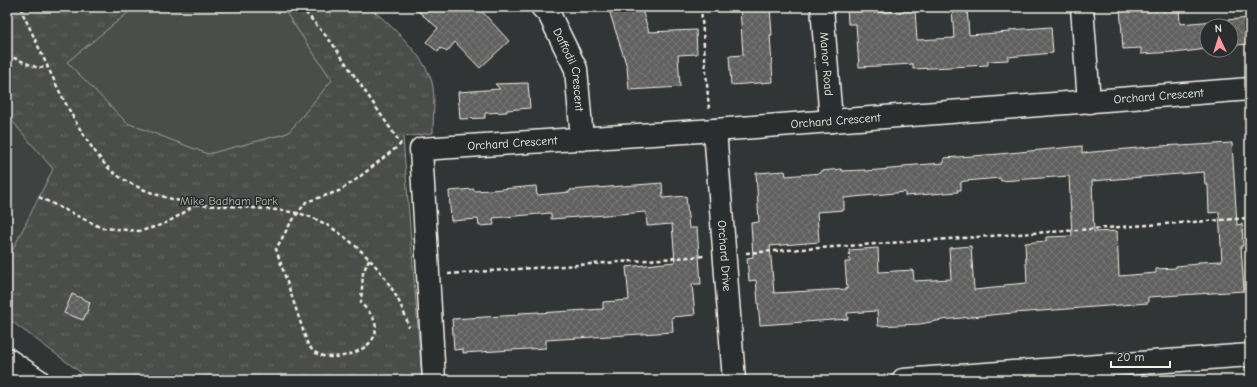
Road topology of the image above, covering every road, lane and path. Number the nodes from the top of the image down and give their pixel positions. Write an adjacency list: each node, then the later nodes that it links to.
1 (22, 7): 8 (path)
2 (300, 7): 14 (path)
3 (542, 7): 13 (street, Daffodil Crescent)
4 (701, 7): 12 (path)
5 (822, 7): 11 (street, Manor Road)
6 (1082, 7): 10 (street)
7 (7, 55): 8 (path)
8 (48, 67): 16 (path)
9 (1250, 89): 10 (street, Orchard Crescent)
10 (1088, 102): 11 (street, Orchard Crescent)
11 (831, 121): 12 (street, Orchard Crescent)
12 (713, 131): 13 (street, Orchard Crescent); 19 (street, Orchard Drive)
13 (582, 139): 14 (street, Orchard Crescent)
14 (411, 147): 17 (path); 21 (street)
15 (39, 197): 16 (path)
16 (195, 204): 17 (path)
17 (298, 213): 20 (path); 20 (path)
18 (1250, 218): 19 (path)
19 (724, 255): 21 (path); 28 (street, Orchard Drive)
20 (370, 259): 22 (path)
21 (428, 275): 27 (street)
22 (410, 332)
23 (1250, 355): 25 (street)
24 (7, 359): 26 (street)
25 (1005, 377): 29 (street)
26 (38, 380)
27 (434, 380)
28 (734, 380)
29 (903, 380)

